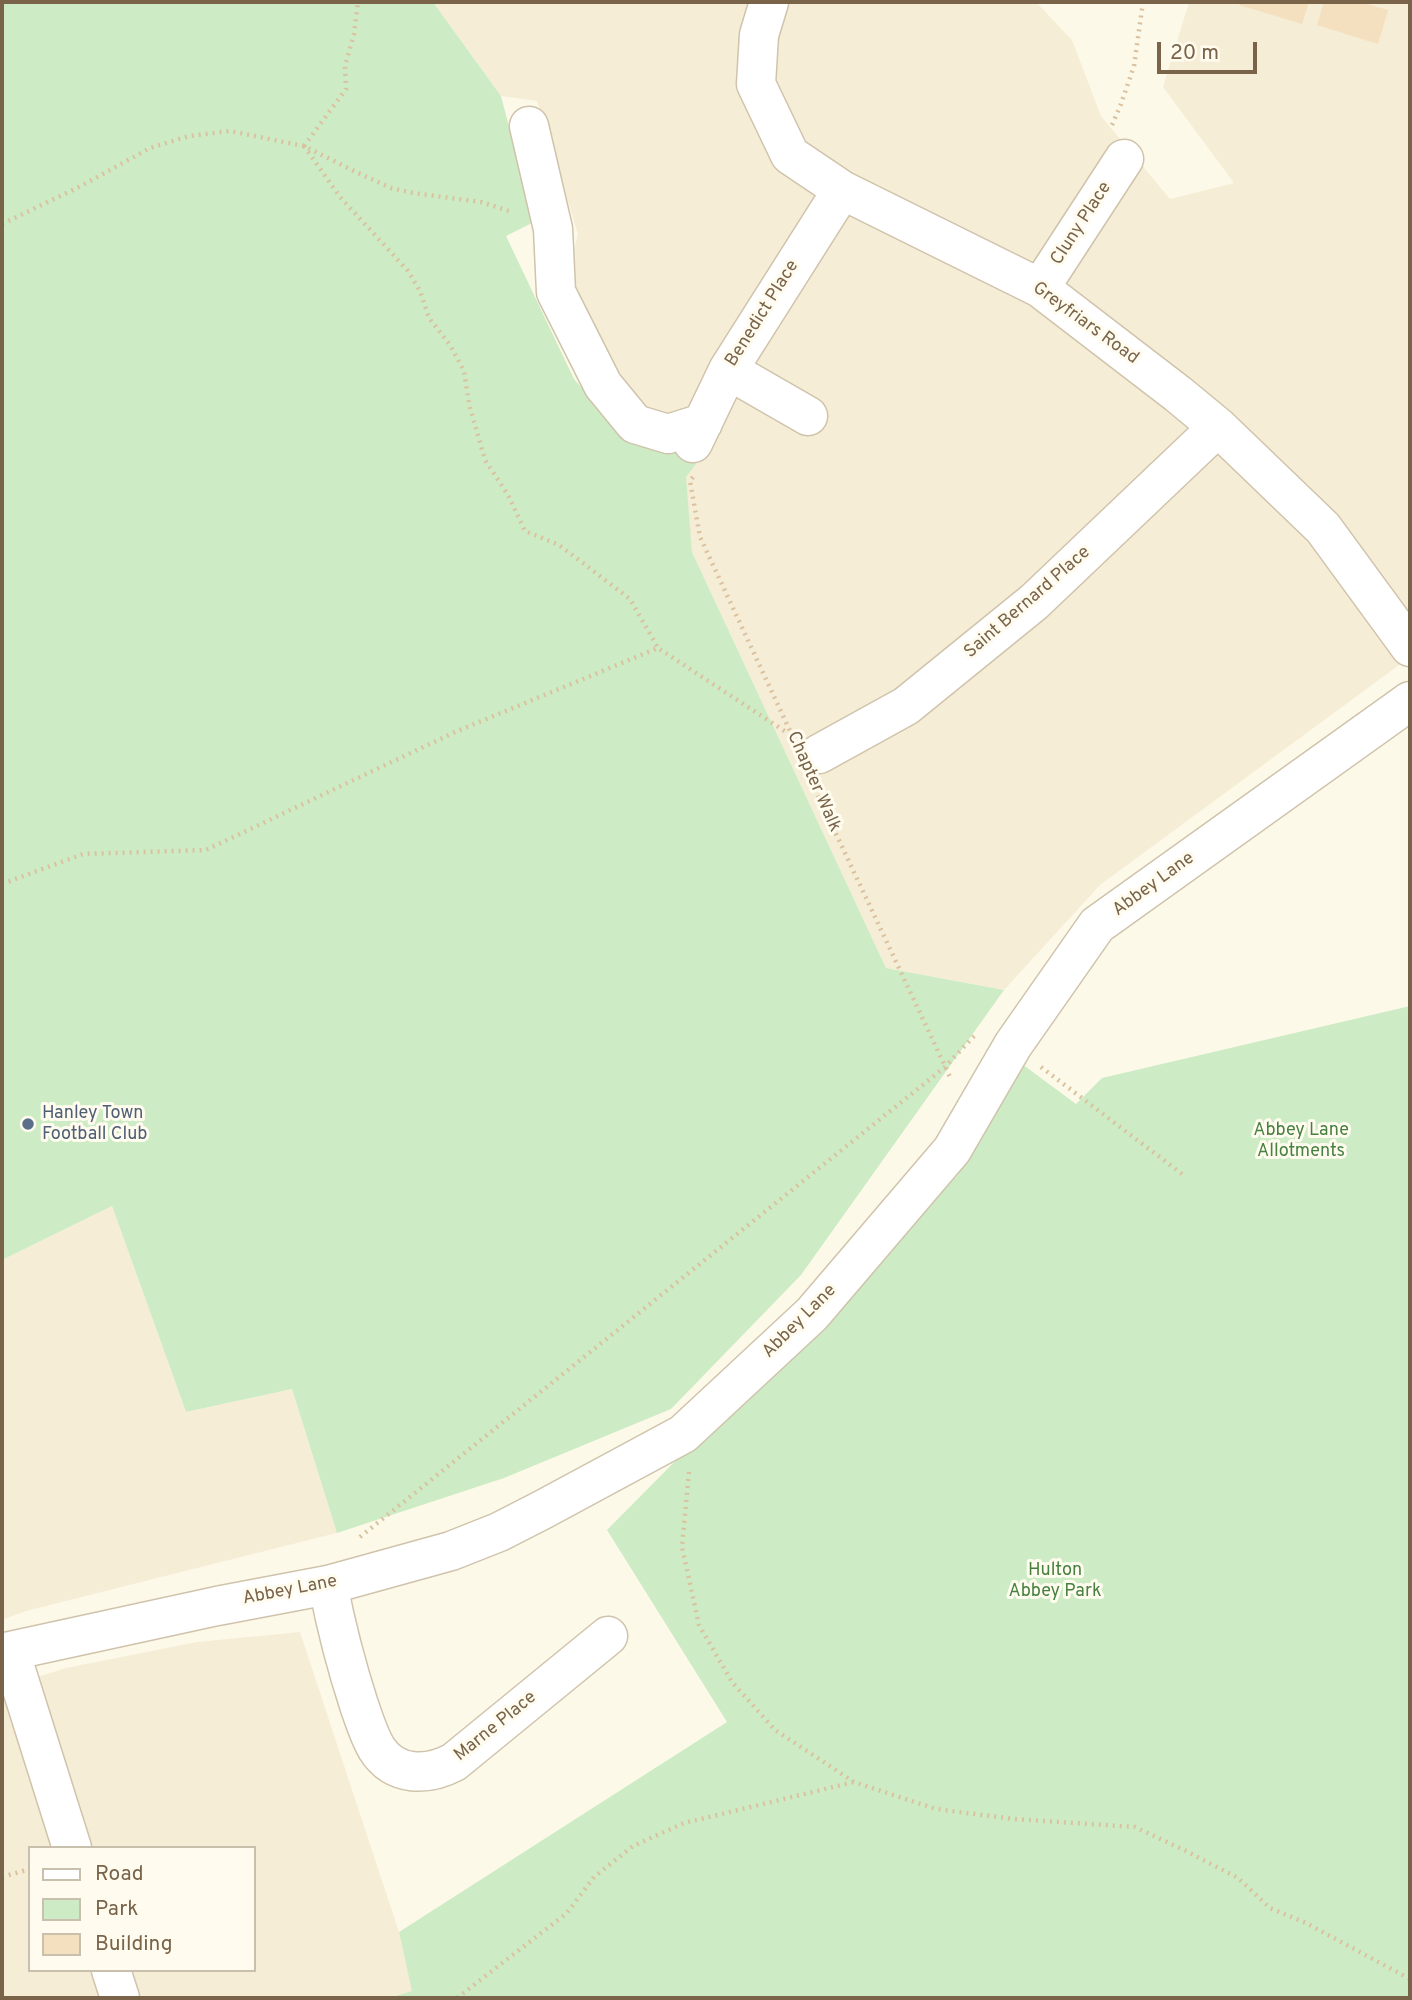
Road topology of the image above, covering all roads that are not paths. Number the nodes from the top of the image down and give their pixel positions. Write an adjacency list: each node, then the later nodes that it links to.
1 (769, 2): 4 (street, Greyfriars Road)
2 (529, 126): 6 (street, Benedict Place)
3 (1124, 159): 5 (street, Cluny Place)
4 (842, 190): 5 (street, Greyfriars Road); 6 (street, Benedict Place)
5 (1040, 288): 8 (street, Greyfriars Road)
6 (727, 370): 7 (street)
7 (808, 416)
8 (1218, 427): 9 (street, Greyfriars Road); 11 (street, Saint Bernard Place)
9 (1410, 647)
10 (1410, 701): 12 (street, Abbey Lane)
11 (813, 759)
12 (328, 1585): 13 (street, Marne Place); 14 (street, Abbey Lane)
13 (608, 1636)
14 (6, 1652): 15 (street)
15 (71, 1846)
16 (112, 1972): 17 (street)
17 (120, 1998)

